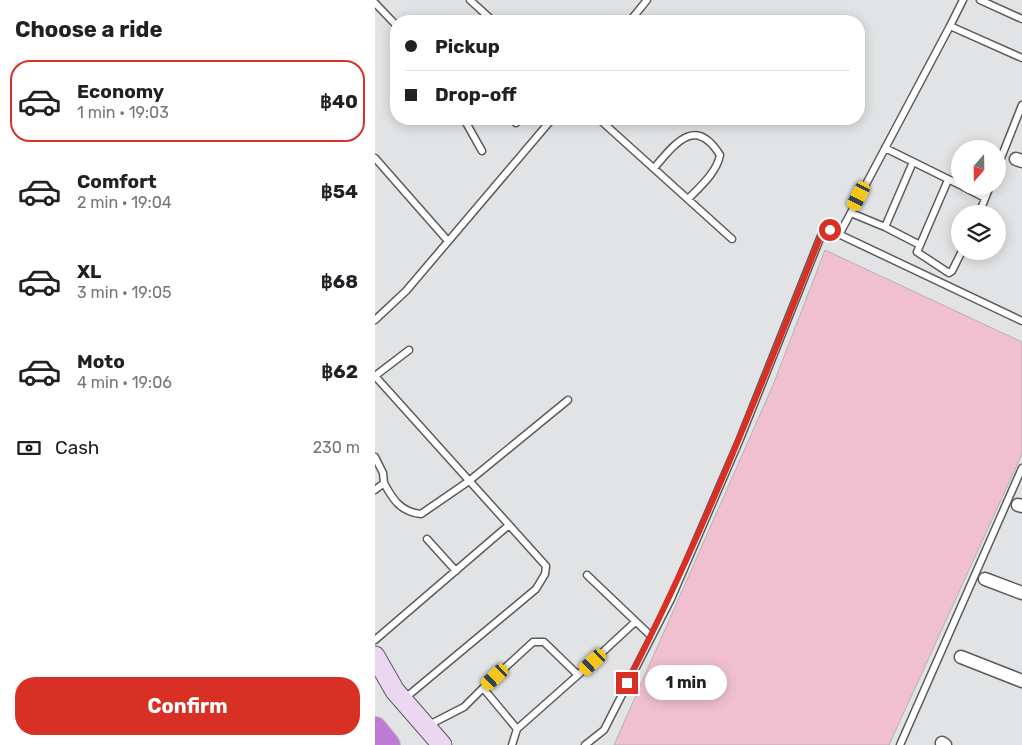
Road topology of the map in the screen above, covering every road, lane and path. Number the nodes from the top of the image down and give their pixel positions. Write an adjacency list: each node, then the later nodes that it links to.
1 (470, 0): 6 (lane)
2 (647, 0): 7 (lane)
3 (963, 0): 10 (lane)
4 (979, 0): 9 (lane)
5 (375, 3): 8 (lane)
6 (486, 15)
7 (635, 15)
8 (390, 19)
9 (1022, 19)
10 (950, 26): 11 (lane); 17 (lane)
11 (1022, 58)
12 (1022, 105): 16 (lane)
13 (467, 125): 18 (lane)
14 (547, 125): 33 (lane)
15 (606, 125): 21 (lane)
16 (1006, 145)
17 (885, 148): 20 (lane); 29 (lane)
18 (483, 152)
19 (375, 158): 33 (lane)
20 (913, 162): 22 (lane); 30 (lane)
21 (654, 168): 27 (lane); 27 (lane)
22 (948, 180): 23 (lane); 34 (lane)
23 (951, 181)
24 (979, 195): 26 (lane)
25 (986, 195): 26 (lane)
26 (985, 198): 28 (lane)
27 (688, 199): 32 (lane)
28 (982, 205)
29 (851, 212): 30 (lane); 31 (lane)
30 (885, 228): 34 (lane)
31 (839, 235): 37 (lane); 52 (lane)
32 (732, 239)
33 (448, 241): 36 (lane)
34 (920, 245): 35 (lane)
35 (958, 260)
36 (375, 320)
37 (1022, 321)
38 (409, 350): 42 (lane)
39 (568, 400): 42 (lane)
40 (375, 457): 43 (lane)
41 (1022, 468): 68 (lane)
42 (469, 481): 43 (lane); 45 (lane)
43 (383, 483): 44 (lane)
44 (375, 490)
45 (509, 524): 47 (lane); 60 (lane)
46 (427, 539): 47 (lane)
47 (455, 571): 53 (lane)
48 (587, 575): 51 (lane)
49 (985, 580): 50 (street)
50 (1022, 593)
51 (635, 622): 52 (lane); 57 (lane)
52 (651, 636): 67 (lane)
53 (375, 640)
54 (375, 656): 60 (main road)
55 (961, 657): 58 (street)
56 (375, 672): 60 (main road)
57 (578, 675): 59 (lane); 63 (lane)
58 (1022, 681)
59 (483, 688): 61 (lane); 63 (lane)
60 (399, 695): 61 (main road)
61 (426, 726): 65 (main road)
62 (375, 729): 64 (highway)
63 (517, 729): 66 (lane)
64 (389, 745)
65 (442, 745)
66 (512, 745)
67 (585, 745)
68 (900, 745)

